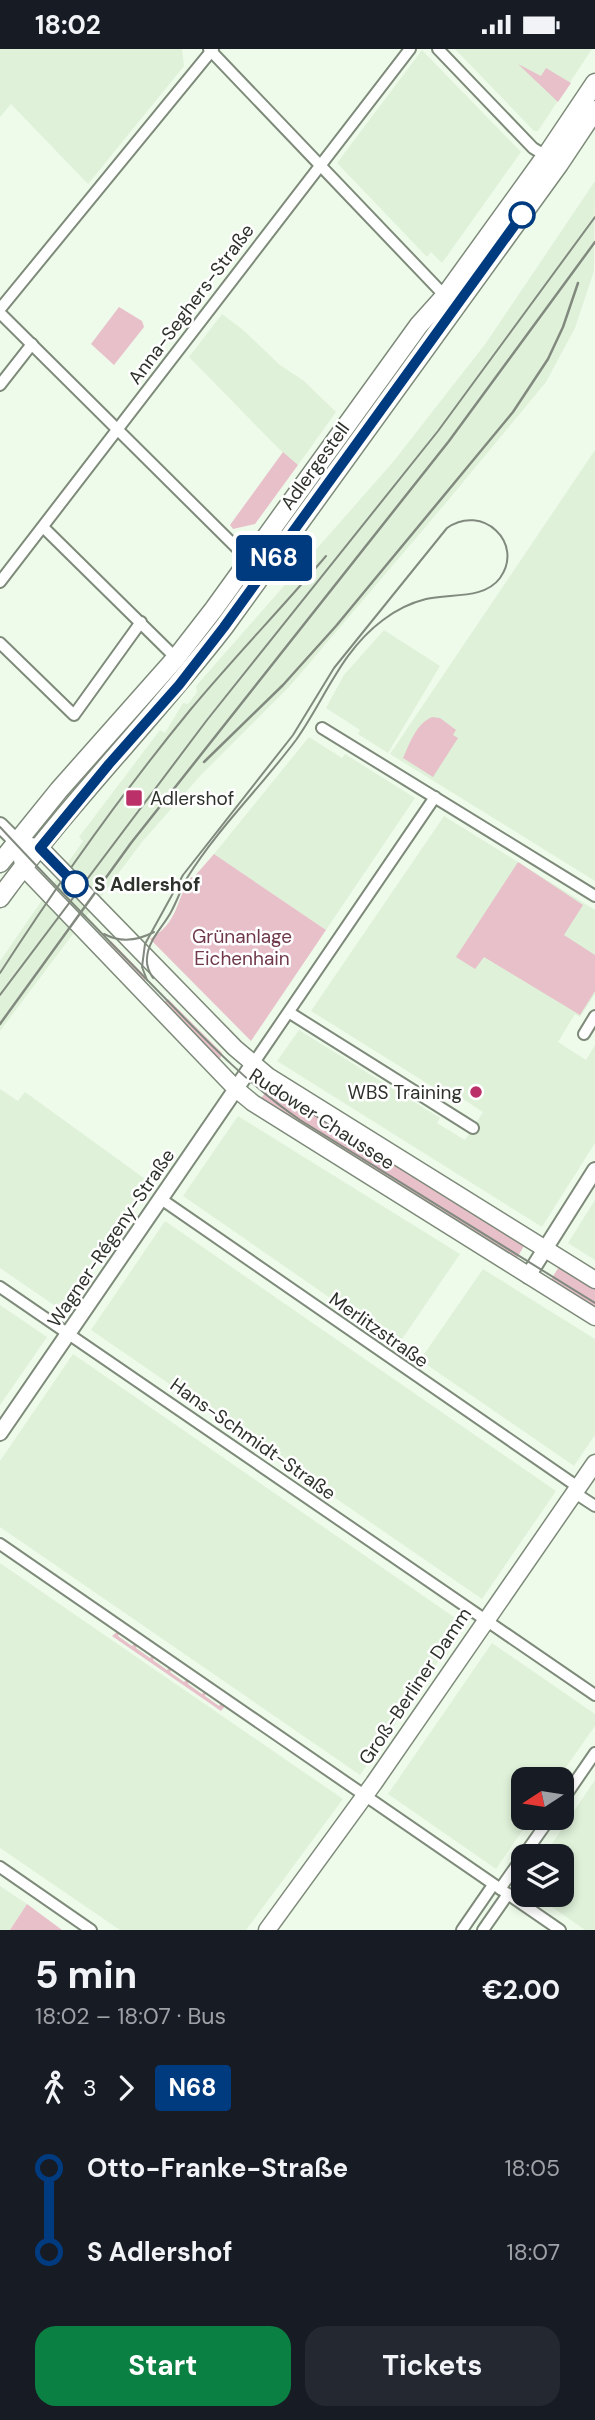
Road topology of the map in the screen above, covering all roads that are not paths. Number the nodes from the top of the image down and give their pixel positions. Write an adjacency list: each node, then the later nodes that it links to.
1 (410, 49): 7 (street, Anna-Seghers-Straße)
2 (438, 49): 6 (street)
3 (211, 50): 7 (street); 9 (street)
4 (595, 83): 6 (main road, Adlergestell)
5 (595, 110): 6 (main road, Adlergestell)
6 (552, 160): 8 (main road, Adlergestell); 24 (main road, Adlergestell)
7 (319, 166): 8 (street); 12 (street, Anna-Seghers-Straße)
8 (445, 296): 14 (main road, Adlergestell)
9 (0, 311): 10 (street)
10 (32, 344): 11 (street); 12 (street)
11 (0, 385)
12 (118, 429): 13 (street, Anna-Seghers-Straße); 14 (street)
13 (43, 527): 15 (street, Anna-Seghers-Straße); 17 (street)
14 (249, 560): 19 (main road, Adlergestell)
15 (4, 567): 16 (street, Anna-Seghers-Straße)
16 (0, 582)
17 (141, 622): 18 (street); 19 (street)
18 (0, 643)
19 (176, 658): 23 (main road, Adlergestell)
20 (322, 728): 21 (street)
21 (435, 797): 27 (street); 29 (street)
22 (0, 825): 23 (street)
23 (18, 843): 24 (main road); 25 (main road, Adlergestell); 26 (main road, Rudower Chaussee)
24 (40, 848): 26 (main road, Adlergestell); 32 (main road, Rudower Chaussee)
25 (0, 863)
26 (24, 868): 28 (main road, Adlergestell); 33 (main road, Rudower Chaussee)
27 (595, 896)
28 (0, 898)
29 (290, 1013): 32 (street); 34 (street)
30 (595, 1016): 31 (street)
31 (584, 1034)
32 (253, 1064): 33 (street, Wagner-Régeny-Straße); 37 (main road, Rudower Chaussee)
33 (236, 1089): 36 (street, Wagner-Régeny-Straße); 38 (main road, Rudower Chaussee)
34 (473, 1128)
35 (595, 1170): 37 (street)
36 (161, 1199): 42 (street, Wagner-Régeny-Straße); 45 (street, Merlitzstraße)
37 (545, 1249): 38 (street); 39 (main road, Rudower Chaussee)
38 (528, 1276): 41 (main road, Rudower Chaussee)
39 (595, 1280)
40 (0, 1287): 42 (street, Hans-Schmidt-Straße)
41 (595, 1317)
42 (68, 1334): 43 (street, Wagner-Régeny-Straße); 48 (street, Hans-Schmidt-Straße)
43 (0, 1433)
44 (595, 1463): 45 (main road, Groß-Berliner Damm)
45 (577, 1490): 46 (street, Merlitzstraße); 48 (main road, Groß-Berliner Damm)
46 (595, 1506)
47 (0, 1544): 52 (street)
48 (486, 1619): 49 (street, Hans-Schmidt-Straße); 52 (main road, Groß-Berliner Damm)
49 (595, 1695)
50 (595, 1753): 51 (street)
51 (574, 1784)
52 (364, 1796): 55 (street); 57 (main road, Groß-Berliner Damm)
53 (541, 1831): 55 (street)
54 (0, 1867): 56 (street)
55 (500, 1889): 58 (street); 59 (street); 60 (street)
56 (91, 1930)
57 (267, 1930)
58 (462, 1930)
59 (483, 1930)
60 (560, 1930)

